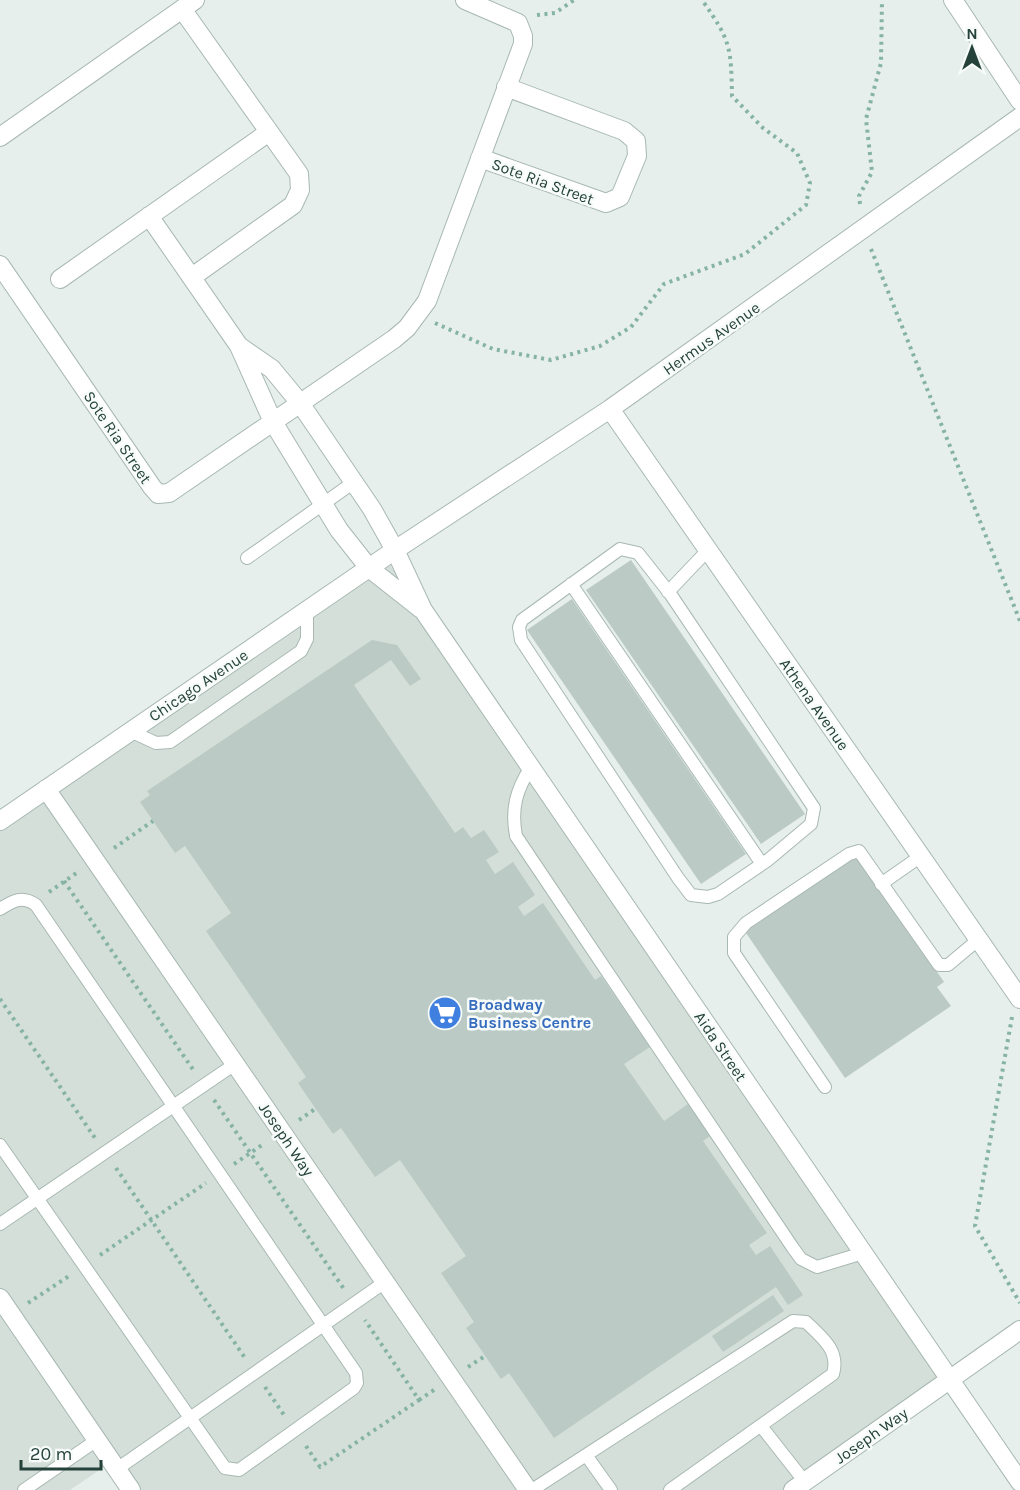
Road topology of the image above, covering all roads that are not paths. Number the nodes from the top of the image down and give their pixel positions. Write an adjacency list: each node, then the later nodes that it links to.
1 (465, 0): 4 (street, Sote Ria Street)
2 (952, 0): 5 (street)
3 (189, 4): 7 (street); 8 (street)
4 (506, 87): 9 (street, Sote Ria Street); 9 (street, Sote Ria Street)
5 (1020, 101)
6 (1020, 117): 16 (street, Hermus Avenue)
7 (269, 132): 10 (street); 12 (street)
8 (0, 137)
9 (480, 158): 15 (street, Sote Ria Street)
10 (149, 216): 12 (street); 13 (street)
11 (0, 265): 17 (street, Sote Ria Street)
12 (192, 278): 14 (street)
13 (60, 279)
14 (239, 346): 15 (street); 17 (street)
15 (300, 403): 17 (street, Sote Ria Street); 18 (street)
16 (610, 409): 20 (street, Hermus Avenue); 21 (street, Athena Avenue)
17 (273, 422): 19 (street)
18 (354, 482): 19 (lane); 20 (street)
19 (323, 503): 22 (lane); 23 (street)
20 (395, 550): 23 (street, Chicago Avenue); 26 (street, Aida Street)
21 (708, 550): 25 (lane); 32 (street, Athena Avenue)
22 (247, 558)
23 (369, 568): 26 (street, Aida Street); 27 (street, Chicago Avenue)
24 (571, 584): 25 (lane); 33 (lane); 33 (lane)
25 (668, 592): 33 (lane)
26 (423, 610): 29 (street, Aida Street)
27 (307, 611): 28 (street, Chicago Avenue); 28 (lane)
28 (130, 731): 30 (street, Chicago Avenue)
29 (531, 767): 44 (street, Aida Street); 44 (lane)
30 (46, 789): 31 (street, Chicago Avenue); 38 (street, Joseph Way)
31 (0, 821)
32 (921, 856): 34 (lane); 36 (street, Athena Avenue)
33 (762, 864)
34 (881, 884): 36 (lane); 39 (lane)
35 (0, 909): 40 (lane)
36 (979, 939): 37 (street, Athena Avenue)
37 (1019, 993)
38 (235, 1064): 40 (lane); 45 (street, Joseph Way)
39 (825, 1087)
40 (173, 1106): 42 (lane); 47 (lane)
41 (0, 1145): 42 (lane)
42 (37, 1199): 43 (lane); 50 (lane)
43 (0, 1224)
44 (863, 1253): 49 (street, Aida Street)
45 (385, 1282): 47 (lane); 59 (street, Joseph Way)
46 (0, 1298): 52 (street)
47 (324, 1326): 50 (lane); 50 (lane)
48 (1020, 1330): 49 (street)
49 (950, 1380): 55 (street, Aida Street); 56 (street, Joseph Way)
50 (189, 1418): 54 (lane)
51 (761, 1426): 53 (lane); 56 (lane); 61 (lane)
52 (96, 1440): 54 (street); 57 (lane)
53 (586, 1455): 59 (lane); 60 (lane)
54 (117, 1469): 58 (street)
55 (1020, 1482)
56 (799, 1486)
57 (24, 1490)
58 (131, 1490)
59 (530, 1490)
60 (611, 1490)
61 (670, 1490)

